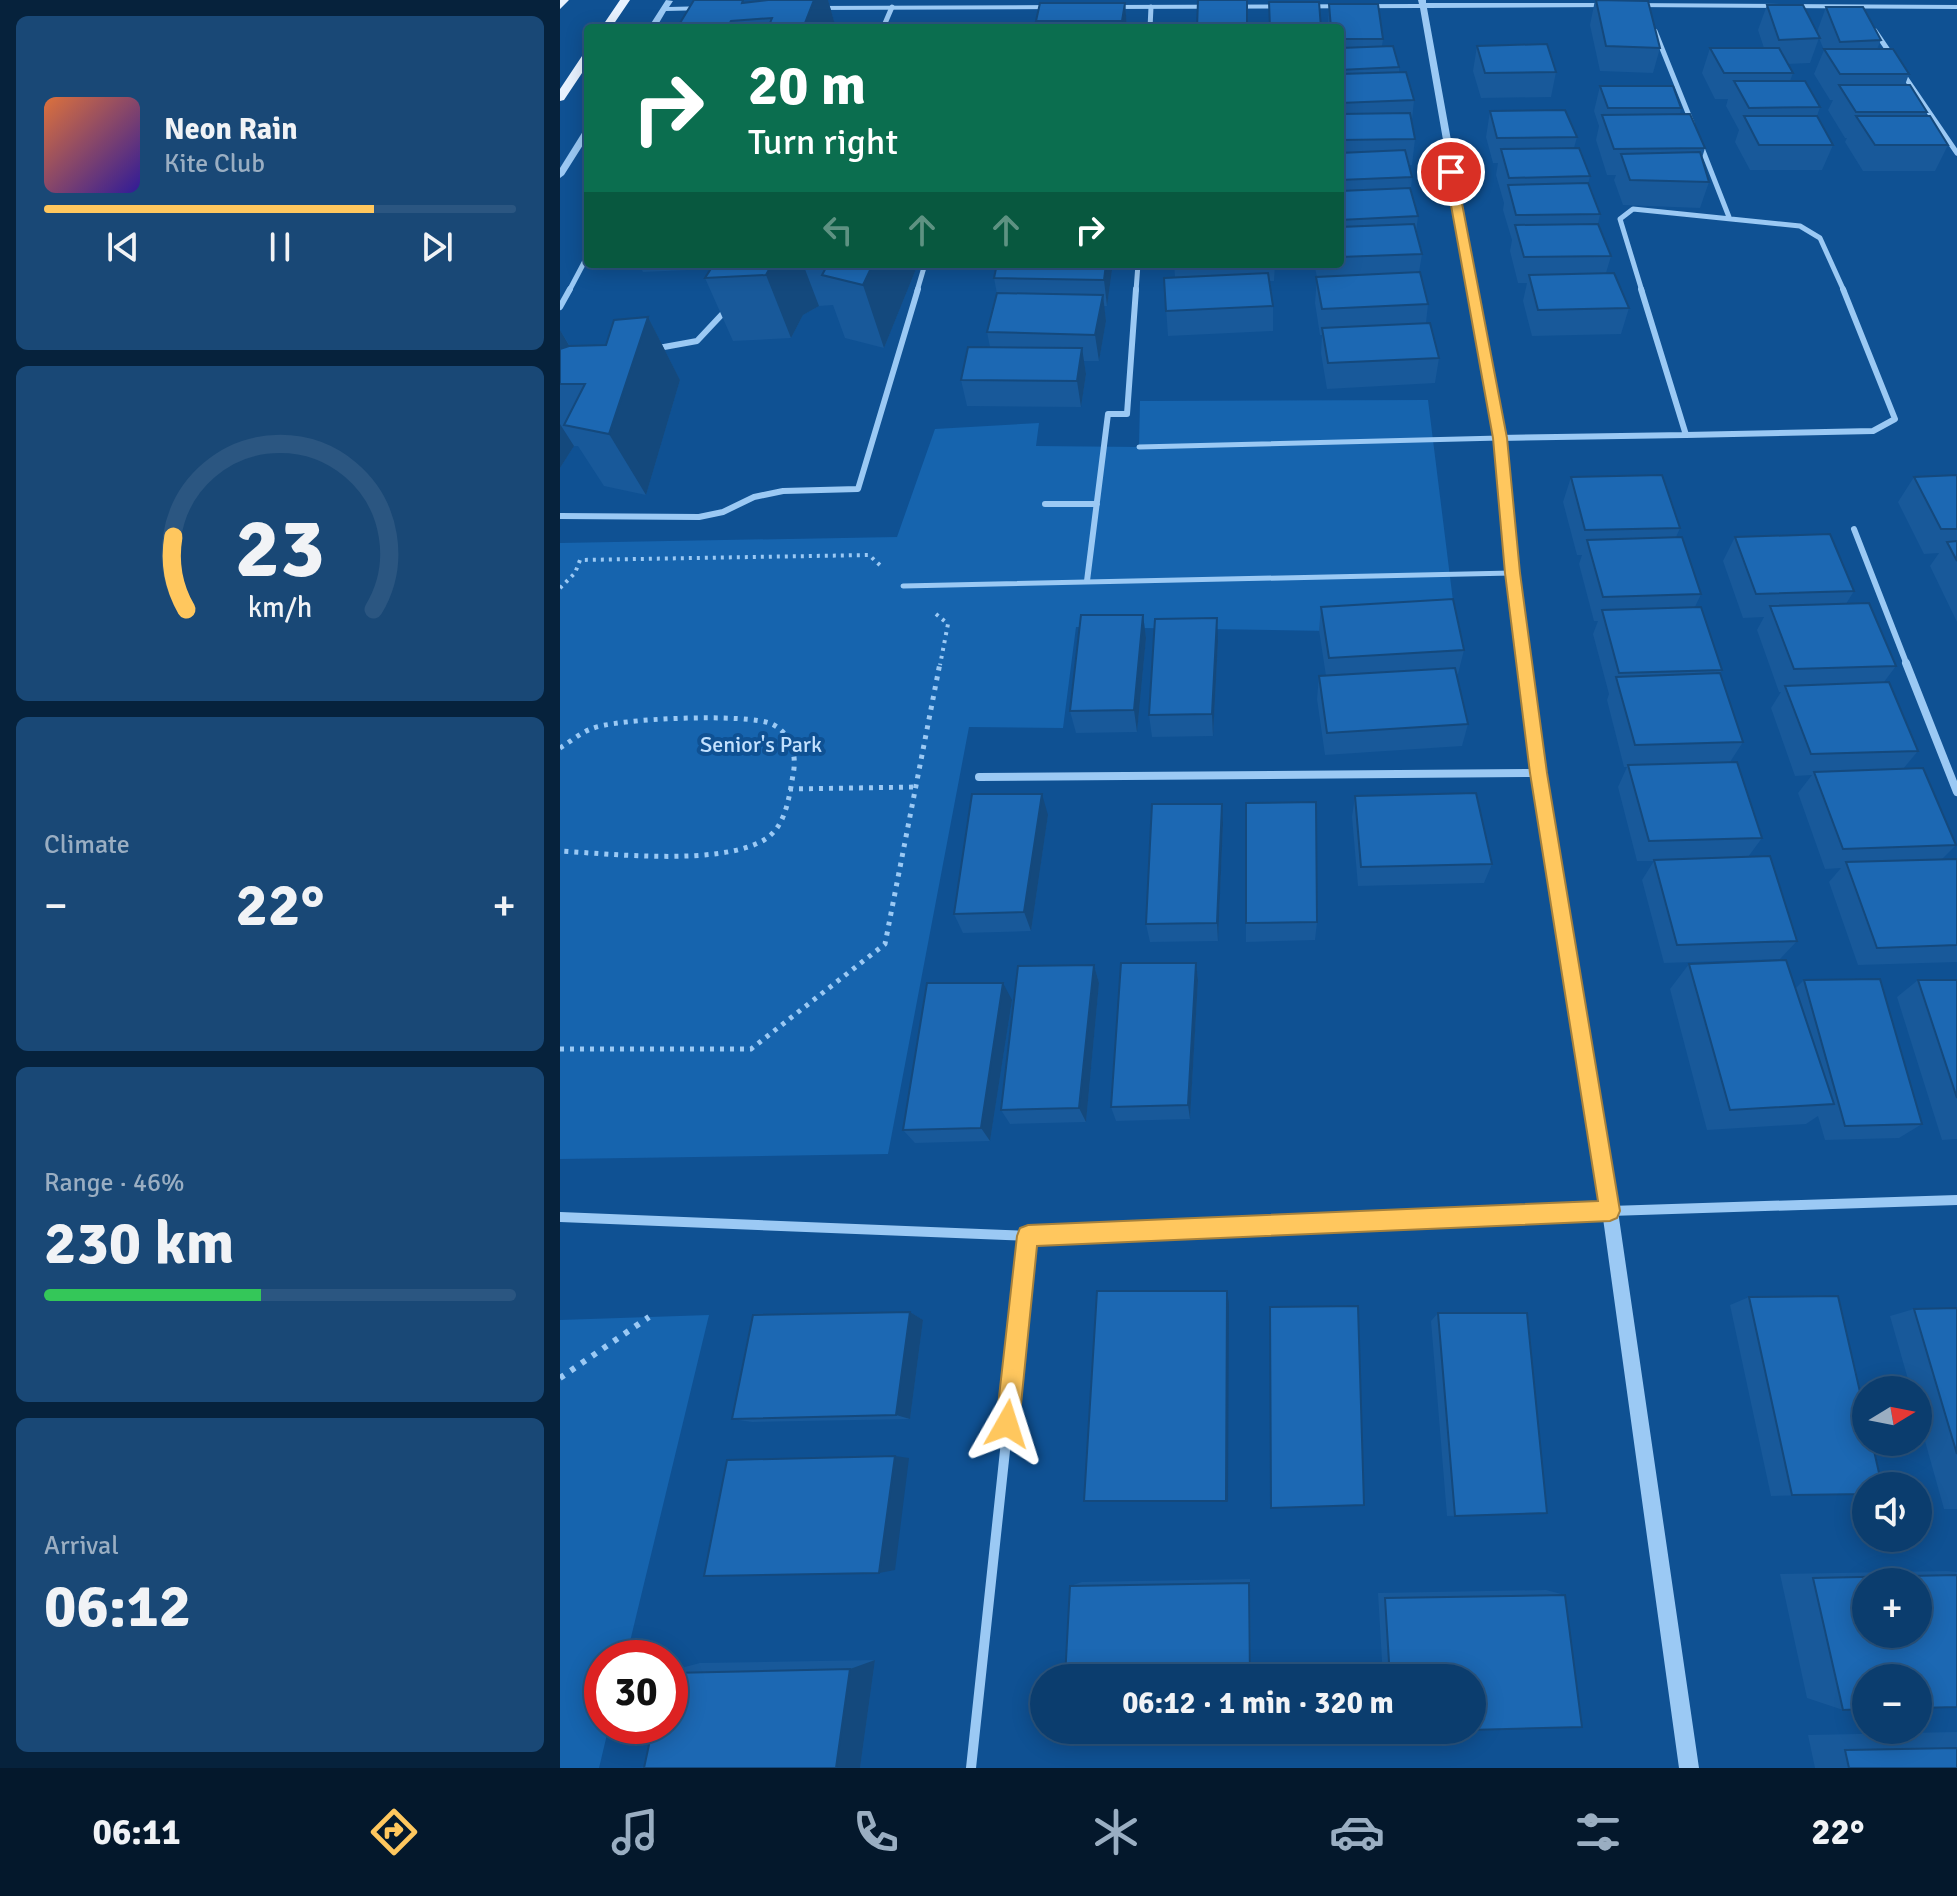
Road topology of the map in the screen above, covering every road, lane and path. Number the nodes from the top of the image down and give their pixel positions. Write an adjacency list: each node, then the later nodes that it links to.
1 (564, 0): 8 (main road)
2 (625, 0): 19 (main road)
3 (669, 0): 17 (street)
4 (1686, 2): 6 (street); 9 (street)
5 (1422, 4): 6 (street); 13 (street); 39 (street)
6 (1645, 4): 26 (street)
7 (1881, 4): 9 (street); 14 (street)
8 (560, 6)
9 (1858, 6): 18 (street)
10 (892, 7): 11 (street); 16 (street); 21 (street)
11 (1059, 7)
12 (1090, 7): 13 (street)
13 (1151, 7): 22 (street)
14 (1957, 7)
15 (725, 8): 17 (street)
16 (801, 8)
17 (664, 9): 20 (street)
18 (1866, 18)
19 (609, 24)
20 (655, 24)
21 (885, 24)
22 (1150, 24)
23 (1874, 31): 29 (street)
24 (584, 61): 25 (main road)
25 (560, 98)
26 (1694, 128)
27 (584, 136): 30 (street)
28 (1700, 142): 31 (street)
29 (1957, 153)
30 (560, 175)
31 (1729, 217): 38 (street); 38 (street)
32 (584, 262): 36 (street)
33 (924, 268): 43 (street)
34 (1138, 268): 42 (street)
35 (730, 305): 37 (street)
36 (560, 307)
37 (649, 349)
38 (1686, 436): 39 (street)
39 (1500, 438): 40 (lane); 45 (street)
40 (1139, 447)
41 (1045, 504): 42 (street)
42 (1097, 504): 46 (street)
43 (560, 516)
44 (1854, 529): 54 (street)
45 (1512, 573): 46 (lane); 50 (street)
46 (1087, 581): 47 (lane)
47 (903, 586): 48 (path); 52 (path)
48 (560, 588)
49 (560, 748): 53 (path)
50 (1538, 773): 51 (street); 58 (street)
51 (979, 777)
52 (917, 787): 53 (path); 56 (path)
53 (789, 789): 55 (path)
54 (1957, 792)
55 (560, 851)
56 (560, 1049)
57 (1957, 1200): 58 (street)
58 (1610, 1211): 60 (street); 64 (street)
59 (560, 1217): 60 (street)
60 (1028, 1236): 63 (street)
61 (649, 1317): 62 (path)
62 (560, 1378)
63 (971, 1768)
64 (1689, 1768)

